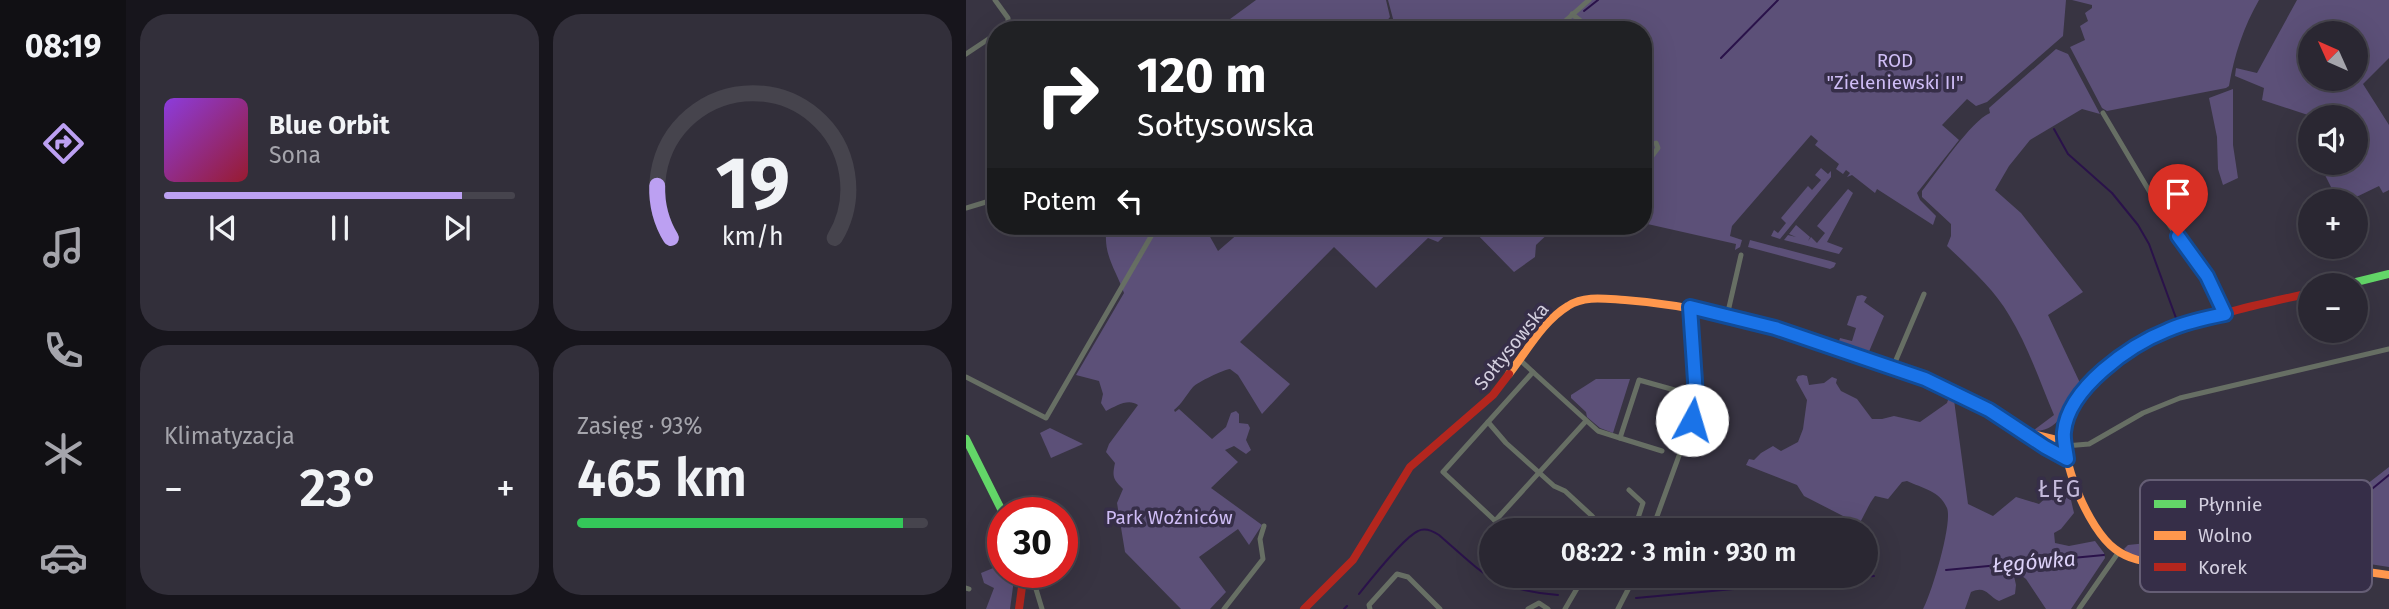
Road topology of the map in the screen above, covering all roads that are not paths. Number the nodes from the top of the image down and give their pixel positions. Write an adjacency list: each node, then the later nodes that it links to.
1 (995, 0): 4 (street)
2 (1589, 0): 3 (street)
3 (1572, 14): 5 (street); 6 (street)
4 (1009, 21)
5 (1565, 21)
6 (1581, 21)
7 (987, 40): 8 (street)
8 (966, 54)
9 (2103, 113): 21 (street)
10 (1656, 143): 11 (street)
11 (1652, 154)
12 (987, 201): 13 (street)
13 (966, 208)
14 (1152, 235): 27 (street)
15 (1741, 255): 22 (street)
16 (2389, 274): 17 (street)
17 (2368, 279)
18 (1924, 294): 25 (street)
19 (2298, 296): 21 (street)
20 (1690, 307): 22 (street, Sołtysowska); 24 (street, Sołtysowska); 28 (street)
21 (2225, 314): 31 (street)
22 (1727, 316): 25 (street, Sołtysowska)
23 (2389, 349): 36 (street)
24 (1519, 359): 26 (street); 57 (street, Sołtysowska)
25 (1894, 367): 32 (street, Sołtysowska)
26 (1533, 372): 29 (street); 30 (street)
27 (966, 377)
28 (1696, 396): 34 (street); 46 (street)
29 (1586, 421): 34 (street); 39 (street)
30 (1488, 422): 39 (street); 42 (street)
31 (2066, 423): 33 (street); 36 (street)
32 (2022, 431): 33 (street, Sołtysowska); 38 (street, Sołtysowska)
33 (2047, 437): 36 (street, Sołtysowska)
34 (1620, 438): 37 (street)
35 (966, 439): 41 (street)
36 (2065, 446): 38 (street)
37 (1662, 451)
38 (2067, 459): 48 (street)
39 (1539, 472): 43 (street); 44 (street)
40 (1629, 490): 45 (street)
41 (995, 497)
42 (1491, 518)
43 (1497, 518)
44 (1594, 518)
45 (1638, 518)
46 (1656, 518)
47 (1264, 526): 56 (street)
48 (2118, 553): 49 (street); 64 (street)
49 (2140, 561)
50 (1022, 588): 54 (street)
51 (1035, 588): 55 (street)
52 (1577, 588): 62 (street)
53 (1629, 588): 63 (street)
54 (1019, 609)
55 (1042, 609)
56 (1224, 609)
57 (1304, 609)
58 (1370, 609): 59 (street)
59 (1440, 609)
60 (1528, 609): 61 (street)
61 (1548, 609)
62 (1565, 609)
63 (1618, 609)
64 (2079, 609)

